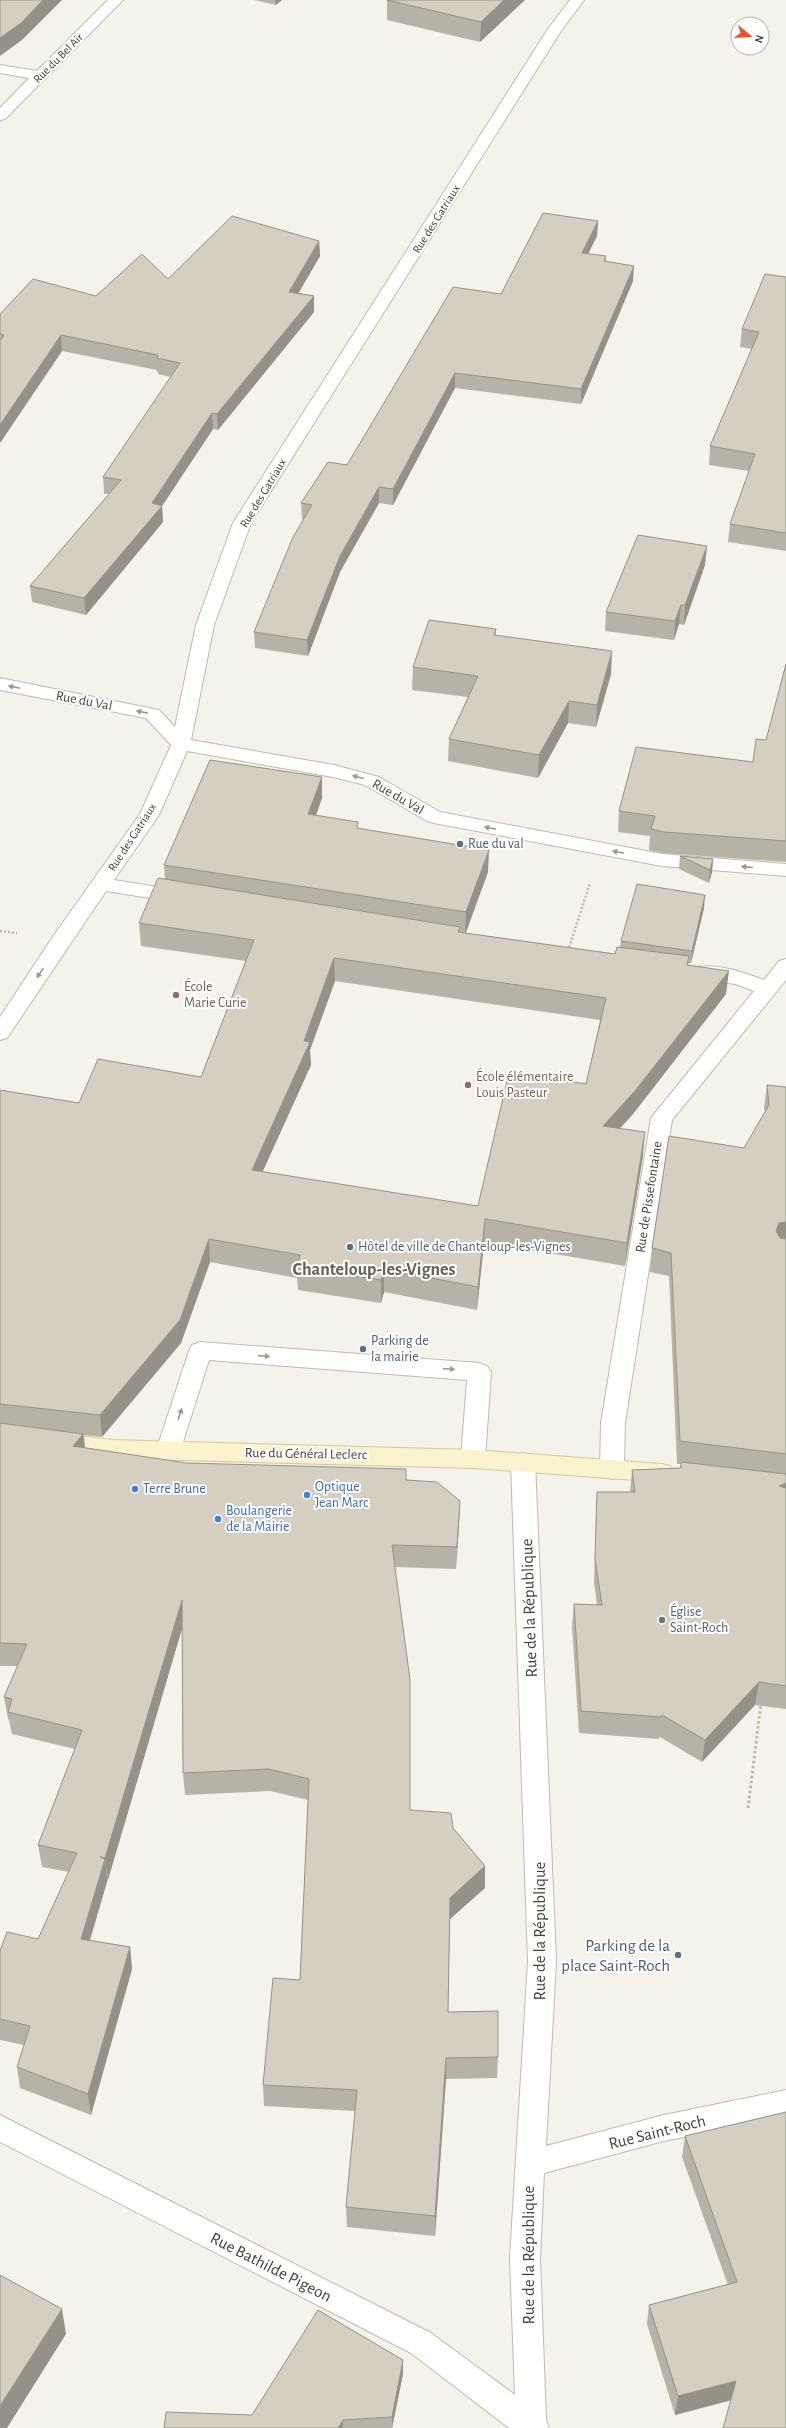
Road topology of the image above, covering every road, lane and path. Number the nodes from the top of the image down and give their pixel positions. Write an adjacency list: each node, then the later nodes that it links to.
1 (116, 0): 4 (street, Rue du Bel Air)
2 (577, 0): 7 (street, Rue des Gatriaux)
3 (0, 69): 4 (street)
4 (40, 76): 5 (street, Rue du Bel Air)
5 (0, 116)
6 (0, 684): 7 (street, Rue du Val, one-way to 6)
7 (181, 744): 8 (street, Rue du Val, one-way to 7); 10 (street, Rue des Gatriaux)
8 (600, 848): 9 (street, Rue du Val, one-way to 8); 12 (path)
9 (786, 870)
10 (101, 884): 11 (street); 16 (street, Rue des Gatriaux, one-way to 16)
11 (198, 899)
12 (566, 957)
13 (786, 966): 15 (street, Rue de Pissefontaine)
14 (684, 971): 15 (street)
15 (766, 988): 21 (street, Rue de Pissefontaine)
16 (0, 1033)
17 (0, 1435): 18 (main road, Rue du Général Leclerc)
18 (168, 1451): 19 (main road, Rue du Général Leclerc); 19 (street, one-way to 19)
19 (473, 1459): 20 (main road, Rue du Général Leclerc)
20 (523, 1462): 21 (main road, Rue du Général Leclerc); 27 (street, Rue de la République)
21 (612, 1470): 22 (main road, Rue du Général Leclerc)
22 (684, 1475)
23 (762, 1697): 24 (path)
24 (748, 1808)
25 (786, 2103): 27 (street, Rue Saint-Roch)
26 (0, 2128): 28 (street, Rue Bathilde Pigeon)
27 (529, 2164): 28 (street, Rue de la République)
28 (532, 2426)

